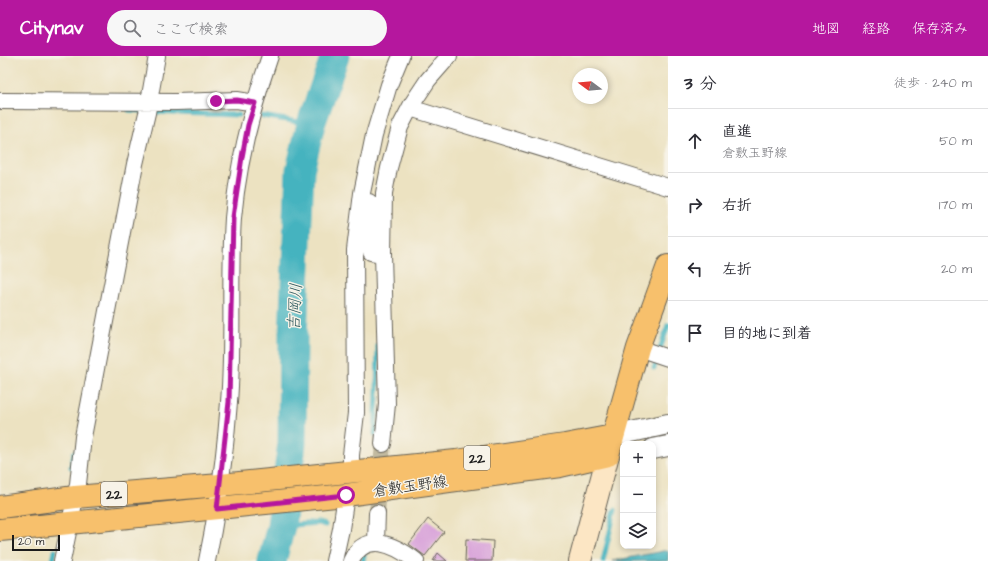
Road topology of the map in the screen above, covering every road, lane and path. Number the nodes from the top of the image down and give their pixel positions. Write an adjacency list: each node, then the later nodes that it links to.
1 (157, 56): 7 (street)
2 (270, 56): 6 (street)
3 (401, 56): 10 (street)
4 (449, 56): 8 (street)
5 (0, 100): 7 (street)
6 (255, 103): 7 (street); 20 (street)
7 (148, 107): 22 (street)
8 (410, 108): 9 (street); 11 (street)
9 (668, 187)
10 (362, 193): 11 (street); 19 (street)
11 (383, 254): 15 (street)
12 (668, 266): 13 (main road)
13 (656, 354): 17 (main road)
14 (668, 424): 17 (street)
15 (383, 444)
16 (668, 446): 18 (street)
17 (615, 448): 19 (main road, 倉敷玉野線 / 22); 21 (main road, 倉敷玉野線 / 22); 34 (main road)
18 (656, 448)
19 (346, 471): 20 (main road, 倉敷玉野線 / 22)
20 (224, 484): 22 (main road, 倉敷玉野線 / 22); 24 (street)
21 (342, 495): 24 (main road, 倉敷玉野線 / 22); 31 (street)
22 (75, 497): 23 (main road, 倉敷玉野線 / 22); 26 (street)
23 (0, 507)
24 (222, 508): 26 (main road, 倉敷玉野線 / 22); 30 (street)
25 (377, 513): 28 (street)
26 (69, 524): 27 (main road, 倉敷玉野線 / 22); 29 (street)
27 (0, 530)
28 (376, 542): 32 (street); 33 (street)
29 (62, 561)
30 (207, 561)
31 (334, 561)
32 (351, 561)
33 (416, 561)
34 (580, 561)

